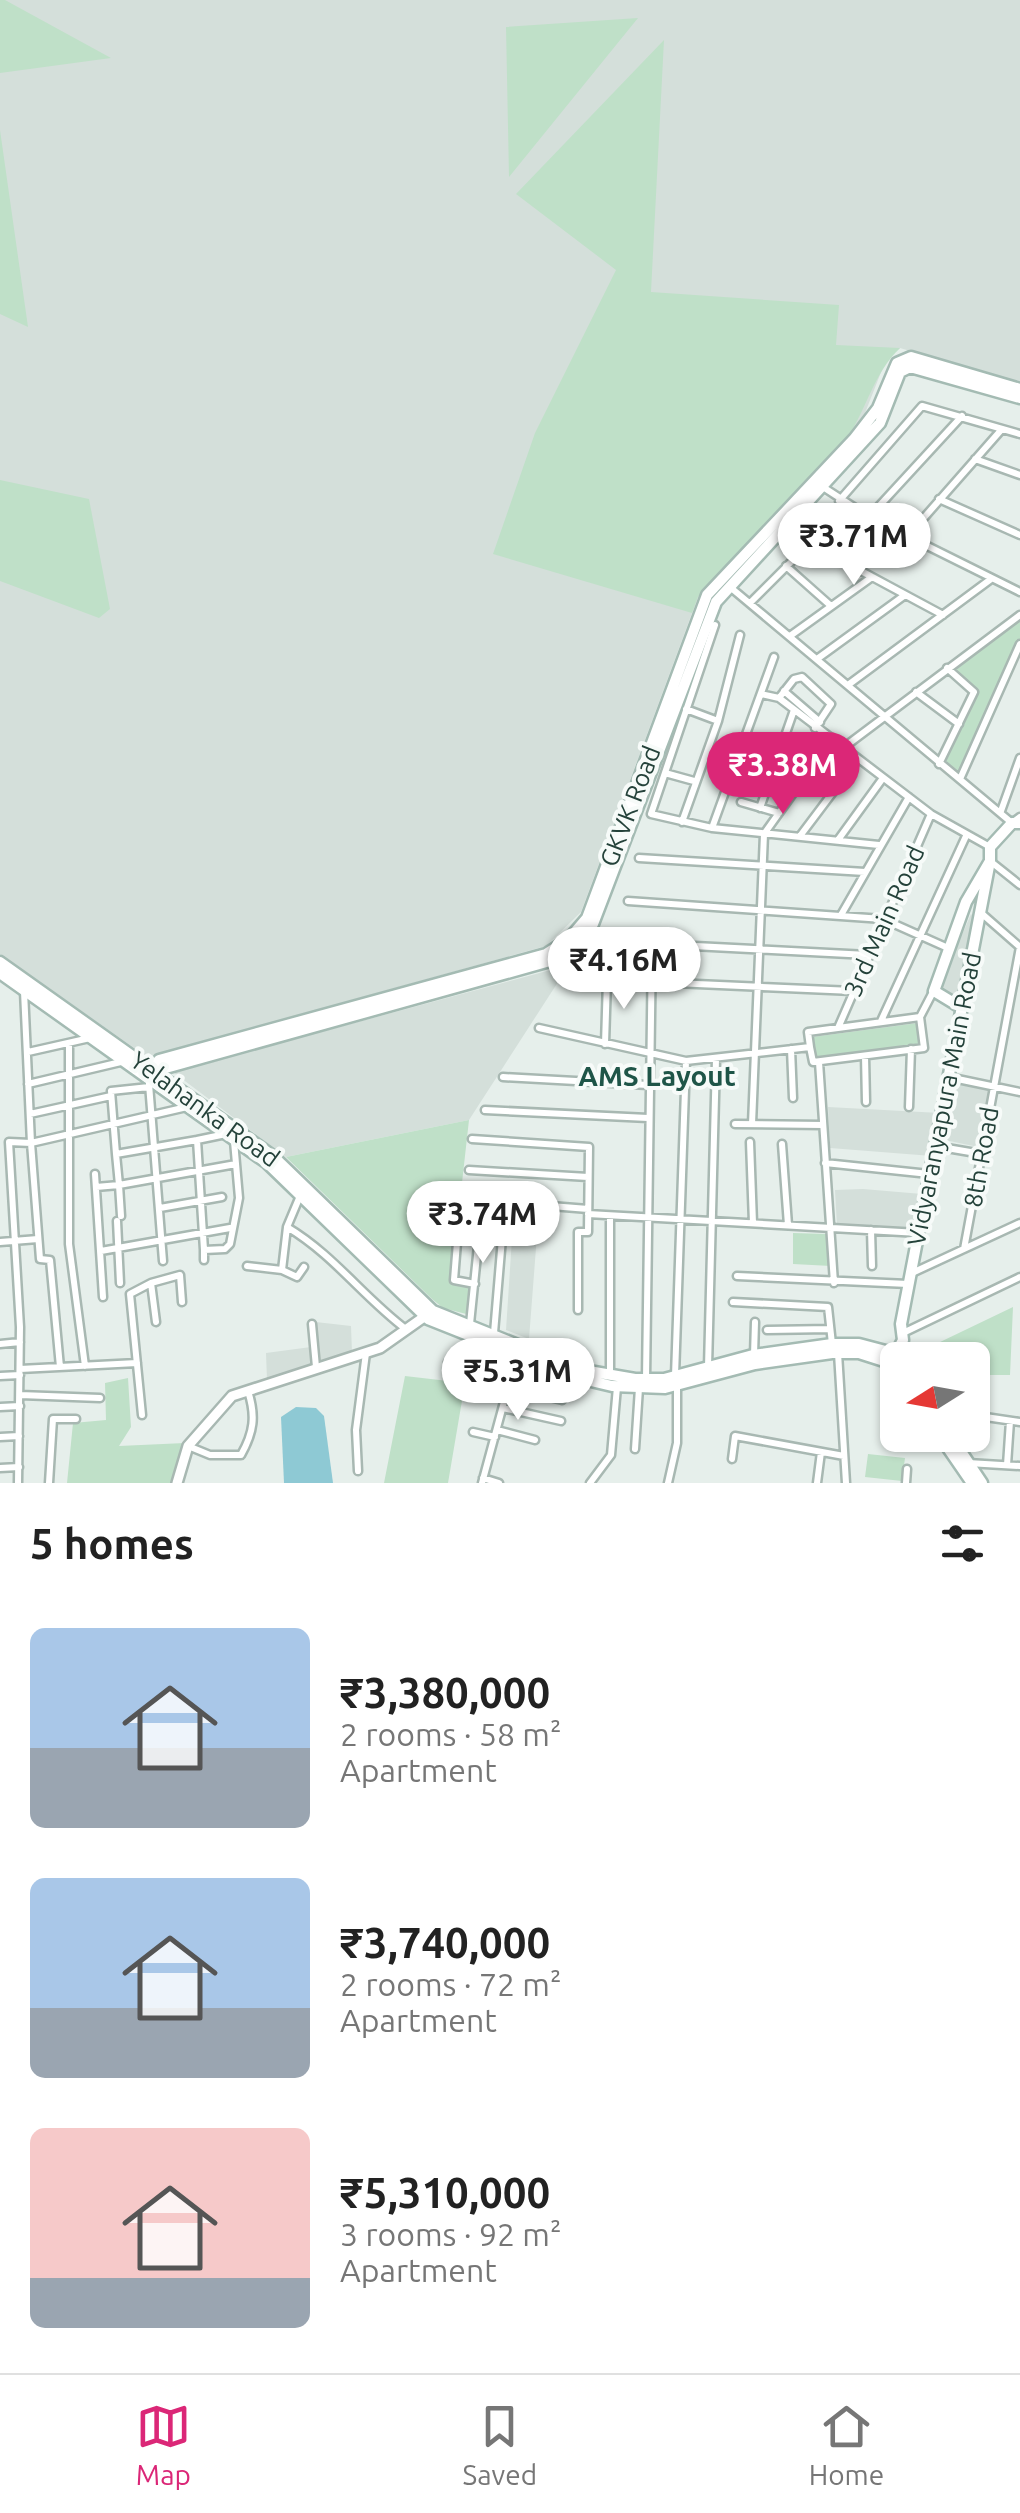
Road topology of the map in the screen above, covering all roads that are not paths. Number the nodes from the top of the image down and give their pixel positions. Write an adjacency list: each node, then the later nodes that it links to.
1 (1020, 388): 6 (main road, GKVK Road)
2 (1020, 398): 6 (main road, GKVK Road)
3 (962, 416): 4 (street); 10 (street); 12 (street)
4 (1002, 429): 5 (street); 7 (street)
5 (1020, 434)
6 (844, 456): 9 (main road, GKVK Road)
7 (975, 459): 8 (street); 11 (street)
8 (1020, 475)
9 (819, 483): 10 (street); 13 (main road, GKVK Road); 20 (main road, GKVK Road)
10 (839, 500): 12 (street)
11 (940, 500): 14 (street); 15 (street)
12 (869, 517): 15 (street)
13 (783, 530): 16 (street); 20 (main road, GKVK Road)
14 (1020, 535)
15 (906, 536): 19 (street)
16 (809, 544): 17 (street); 18 (street)
17 (786, 566): 23 (street); 24 (street)
18 (872, 577): 22 (street); 24 (street)
19 (992, 579): 21 (street); 25 (street)
20 (726, 582): 23 (street); 114 (main road, GKVK Road)
21 (1020, 592)
22 (905, 594): 25 (street); 32 (street)
23 (750, 604): 29 (street)
24 (831, 606): 29 (street)
25 (943, 614): 34 (street)
26 (1020, 614): 33 (street)
27 (716, 625): 38 (street)
28 (740, 635): 41 (street)
29 (790, 636): 32 (street)
30 (1020, 644): 51 (street)
31 (774, 657): 36 (street)
32 (817, 659): 34 (street)
33 (947, 668): 35 (street); 42 (street)
34 (848, 685): 40 (street)
35 (916, 692): 40 (street); 42 (street)
36 (761, 694): 37 (street); 61 (street)
37 (782, 694): 39 (street); 43 (street); 43 (street)
38 (686, 709): 41 (street); 49 (street)
39 (794, 710): 43 (street); 55 (street)
40 (884, 716): 45 (street); 48 (street)
41 (718, 720): 52 (street)
42 (959, 724): 48 (street)
43 (818, 725): 44 (street)
44 (831, 740): 45 (street); 57 (street)
45 (843, 748): 47 (street)
46 (1020, 758): 56 (street)
47 (858, 759): 50 (street); 64 (street)
48 (940, 764): 51 (street)
49 (666, 773): 52 (street); 60 (street)
50 (883, 778): 53 (street); 65 (street)
51 (960, 779): 56 (street)
52 (694, 781): 60 (street)
53 (909, 798): 58 (street); 66 (street)
54 (740, 802): 55 (street)
55 (760, 808): 57 (street)
56 (1001, 811): 59 (street)
57 (779, 813): 62 (street)
58 (931, 814): 63 (street); 77 (street, 3rd Main Road)
59 (1017, 821): 67 (main road)
60 (682, 822): 61 (street)
61 (712, 828): 62 (street)
62 (764, 834): 64 (street); 70 (street)
63 (966, 836): 67 (street); 78 (street)
64 (799, 837): 65 (street)
65 (838, 840): 66 (street)
66 (879, 846): 71 (street)
67 (990, 846): 69 (main road, Vidyaranyapura Main Road)
68 (639, 858): 70 (street)
69 (990, 861): 72 (street); 75 (main road, Vidyaranyapura Main Road); 82 (main road)
70 (763, 866): 71 (street); 74 (street)
71 (865, 872): 76 (street)
72 (1020, 885)
73 (628, 901): 74 (street)
74 (762, 910): 76 (street); 83 (street)
75 (980, 912): 81 (street); 94 (main road, Vidyaranyapura Main Road)
76 (841, 915): 77 (street)
77 (883, 919): 78 (street); 84 (street, 3rd Main Road)
78 (921, 936): 82 (street); 96 (street)
79 (596, 941): 80 (street)
80 (652, 945): 83 (street); 89 (street)
81 (1020, 947): 119 (street, 8th Road)
82 (948, 948): 92 (main road)
83 (760, 950): 84 (street); 90 (street)
84 (868, 955): 93 (street, 3rd Main Road)
85 (0, 962): 114 (main road, Yelahanka Road)
86 (0, 973): 91 (main road, Yelahanka Road)
87 (563, 978): 88 (street)
88 (607, 980): 89 (street); 101 (street)
89 (650, 982): 90 (street); 106 (street)
90 (759, 989): 93 (street); 107 (street)
91 (24, 990): 99 (main road, Yelahanka Road); 105 (street)
92 (934, 990): 94 (main road); 95 (street)
93 (853, 992): 98 (street, 3rd Main Road)
94 (962, 1008): 116 (main road, Vidyaranyapura Main Road)
95 (920, 1017): 96 (street); 104 (street)
96 (881, 1022): 98 (street)
97 (539, 1028): 101 (street)
98 (838, 1029): 102 (street)
99 (91, 1038): 100 (street); 111 (main road, Yelahanka Road)
100 (69, 1043): 105 (street); 113 (street)
101 (605, 1044): 106 (street)
102 (810, 1047): 103 (street); 112 (street)
103 (791, 1049): 107 (street); 122 (street)
104 (911, 1050): 108 (street); 126 (street)
105 (28, 1052): 117 (street)
106 (648, 1054): 110 (street); 118 (street)
107 (756, 1054): 109 (street); 132 (street)
108 (865, 1056): 112 (street); 123 (street)
109 (716, 1059): 110 (street); 168 (street)
110 (686, 1061): 167 (street)
111 (125, 1062): 113 (street); 114 (main road, Yelahanka Road)
112 (819, 1062): 134 (street)
113 (70, 1072): 117 (street); 124 (street)
114 (151, 1078): 121 (street); 125 (main road, Yelahanka Road); 129 (street); 204 (main road, Yelahanka Road)
115 (503, 1078): 118 (street)
116 (948, 1078): 119 (street); 143 (main road, Vidyaranyapura Main Road)
117 (28, 1084): 128 (street)
118 (648, 1085): 130 (street)
119 (994, 1086): 120 (street); 146 (street, 8th Road)
120 (1020, 1092)
121 (111, 1096): 124 (street); 133 (street)
122 (793, 1098)
123 (866, 1102)
124 (72, 1104): 128 (street); 135 (street)
125 (188, 1106): 129 (street); 136 (main road, Yelahanka Road)
126 (909, 1107)
127 (485, 1110): 130 (street)
128 (30, 1114): 141 (street)
129 (152, 1118): 133 (street); 144 (street)
130 (648, 1118): 166 (street)
131 (735, 1124): 132 (street)
132 (752, 1124): 134 (street)
133 (113, 1126): 135 (street); 145 (street)
134 (823, 1126): 147 (street)
135 (72, 1134): 141 (street); 224 (street)
136 (230, 1137): 138 (street); 148 (street); 157 (main road, Yelahanka Road)
137 (472, 1139): 153 (street)
138 (197, 1140): 144 (street); 150 (street)
139 (4, 1141): 141 (street); 180 (street)
140 (750, 1142): 169 (street)
141 (31, 1143): 179 (street)
142 (782, 1144): 171 (street)
143 (935, 1146): 146 (street); 152 (main road, Vidyaranyapura Main Road)
144 (155, 1149): 145 (street); 154 (street)
145 (116, 1154): 155 (street)
146 (982, 1154): 184 (street, 8th Road)
147 (825, 1163): 152 (street); 173 (street)
148 (236, 1164): 150 (street); 174 (street)
149 (469, 1170): 153 (street)
150 (200, 1172): 154 (street); 159 (street)
151 (95, 1174): 156 (street)
152 (930, 1174): 178 (main road, Vidyaranyapura Main Road)
153 (588, 1178): 164 (street)
154 (157, 1180): 155 (street); 163 (street)
155 (118, 1185): 156 (street); 183 (street)
156 (96, 1187): 186 (street)
157 (301, 1196): 175 (street); 204 (main road, Yelahanka Road)
158 (222, 1197): 159 (street)
159 (202, 1201): 163 (street); 177 (street)
160 (490, 1201): 161 (street)
161 (505, 1203): 164 (street); 212 (street)
162 (460, 1206): 199 (street)
163 (160, 1208): 181 (street)
164 (588, 1212): 165 (street); 203 (street)
165 (610, 1216): 166 (street); 230 (street)
166 (647, 1219): 167 (street); 232 (street)
167 (680, 1220): 168 (street); 231 (street)
168 (712, 1222): 169 (street); 227 (street)
169 (752, 1222): 171 (street)
170 (1020, 1223): 184 (street)
171 (788, 1225): 173 (street)
172 (480, 1226): 199 (street)
173 (829, 1227): 176 (street); 198 (street)
174 (230, 1228): 177 (street); 185 (street)
175 (288, 1228): 192 (street); 210 (street)
176 (871, 1230): 178 (street); 190 (street)
177 (204, 1233): 181 (street); 185 (street)
178 (918, 1233): 195 (main road, Vidyaranyapura Main Road)
179 (38, 1240): 180 (street); 225 (street)
180 (14, 1241): 182 (street); 214 (street)
181 (161, 1241): 183 (street); 187 (street)
182 (0, 1242)
183 (118, 1248): 186 (street); 196 (street)
184 (964, 1249): 195 (street)
185 (204, 1250): 188 (street)
186 (101, 1251): 200 (street)
187 (163, 1260)
188 (204, 1260)
189 (247, 1266): 192 (street)
190 (872, 1266)
191 (304, 1267): 192 (street)
192 (282, 1270)
193 (737, 1276): 198 (street)
194 (1020, 1277): 213 (street)
195 (910, 1279): 198 (street); 213 (main road, Vidyaranyapura Main Road)
196 (120, 1283)
197 (151, 1283): 201 (street); 205 (street); 223 (street)
198 (834, 1283)
199 (476, 1284): 208 (street)
200 (103, 1297)
201 (182, 1302)
202 (733, 1302): 209 (street)
203 (578, 1310)
204 (430, 1314): 208 (main road, Yelahanka Road); 210 (street); 218 (main road, Yelahanka Road)
205 (156, 1322)
206 (755, 1322): 221 (street)
207 (312, 1324): 226 (street)
208 (470, 1324): 212 (main road, Yelahanka Road)
209 (830, 1329): 211 (street); 217 (street)
210 (406, 1330): 219 (street)
211 (767, 1330)
212 (494, 1333): 230 (main road, Yelahanka Road)
213 (902, 1335): 215 (main road, Vidyaranyapura Main Road)
214 (20, 1342): 216 (street); 228 (street)
215 (899, 1342)
216 (0, 1344)
217 (835, 1349): 220 (main road, Yelahanka Road); 221 (main road, Yelahanka Road); 231 (main road, Yelahanka Road); 257 (street)
218 (517, 1351): 230 (main road, Yelahanka Road); 233 (street)
219 (366, 1352): 226 (street); 265 (street)
220 (880, 1353)
221 (754, 1354): 227 (main road, Yelahanka Road)
222 (448, 1362): 233 (street)
223 (137, 1363): 224 (street); 241 (street)
224 (84, 1366): 225 (street)
225 (60, 1367): 228 (street)
226 (316, 1367): 234 (street)
227 (708, 1367): 231 (main road, Yelahanka Road)
228 (20, 1372): 229 (street); 235 (street)
229 (0, 1376)
230 (615, 1380): 232 (main road, Yelahanka Road); 271 (street)
231 (676, 1381): 232 (main road, Yelahanka Road); 272 (street)
232 (642, 1383): 253 (street)
233 (509, 1384): 237 (street); 240 (street)
234 (248, 1390): 252 (street); 252 (street)
235 (20, 1395): 236 (street); 238 (street)
236 (100, 1398)
237 (562, 1400)
238 (20, 1406): 239 (street); 249 (street)
239 (0, 1407)
240 (503, 1408): 244 (street); 248 (street)
241 (142, 1415)
242 (990, 1418): 245 (street)
243 (76, 1419): 268 (street)
244 (561, 1421)
245 (1010, 1421): 246 (street); 260 (street)
246 (1020, 1422)
247 (473, 1432): 248 (street)
248 (496, 1434): 251 (street); 266 (street)
249 (19, 1436): 250 (street); 262 (street)
250 (0, 1437)
251 (535, 1440)
252 (188, 1446): 269 (street)
253 (635, 1449)
254 (821, 1452): 257 (street); 258 (street); 273 (street)
255 (951, 1452): 276 (main road)
256 (961, 1452): 259 (main road)
257 (844, 1456): 274 (street)
258 (732, 1459)
259 (968, 1462): 260 (street); 277 (main road)
260 (1007, 1465): 261 (street)
261 (1020, 1466)
262 (19, 1467): 263 (street); 267 (street)
263 (0, 1468)
264 (907, 1470): 275 (street)
265 (358, 1471)
266 (482, 1481): 270 (street)
267 (18, 1483)
268 (48, 1483)
269 (177, 1483)
270 (500, 1483)
271 (590, 1483)
272 (668, 1483)
273 (817, 1483)
274 (846, 1483)
275 (906, 1483)
276 (972, 1483)
277 (982, 1483)

